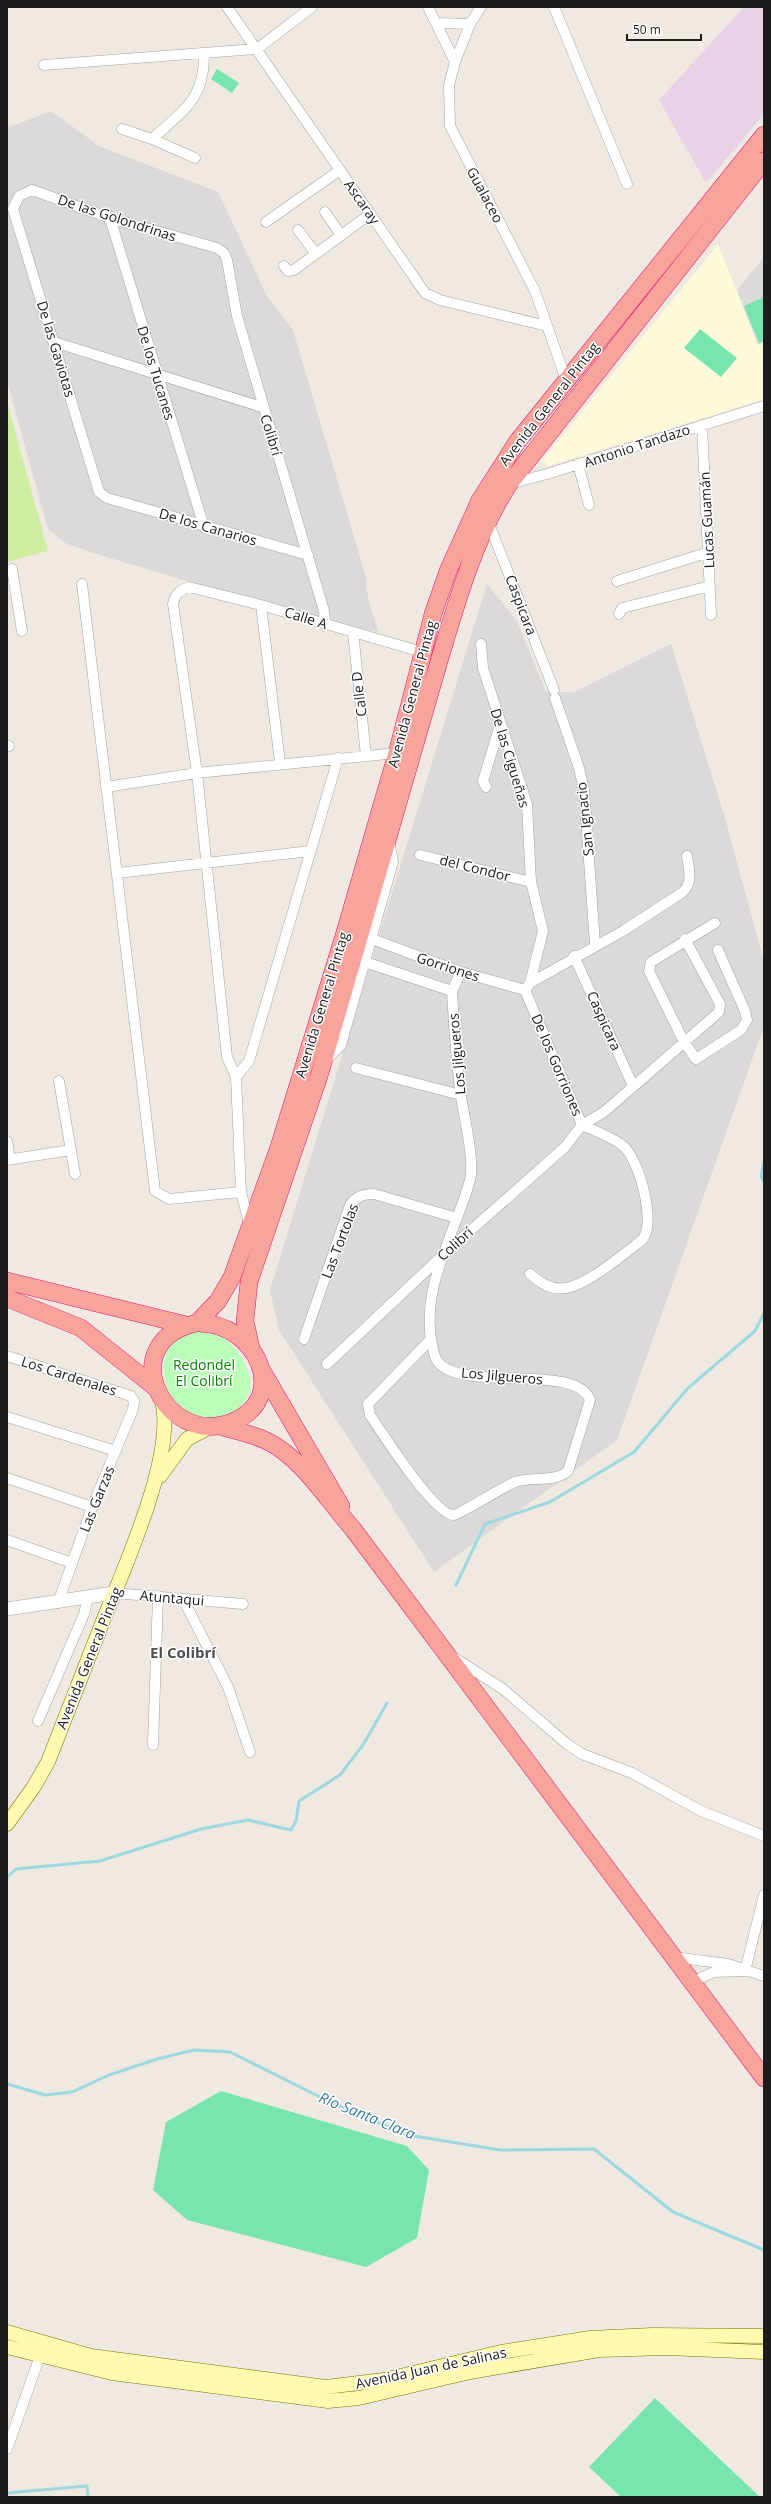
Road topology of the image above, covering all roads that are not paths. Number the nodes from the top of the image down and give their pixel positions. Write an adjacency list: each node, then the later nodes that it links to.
1 (227, 7): 8 (street, Ascaray)
2 (312, 7): 8 (street)
3 (428, 7): 6 (street)
4 (481, 7): 7 (street, Gualaceo)
5 (554, 7): 18 (street)
6 (437, 23): 7 (street); 10 (street)
7 (470, 24): 10 (street, Gualaceo)
8 (257, 49): 9 (street); 17 (street, Ascaray)
9 (204, 53): 11 (street); 14 (street)
10 (455, 62): 29 (street, Gualaceo)
11 (44, 65)
12 (122, 129): 14 (street)
13 (764, 135): 32 (highway, Avenida General Pintag)
14 (152, 139): 15 (street)
15 (195, 158)
16 (764, 161): 37 (highway, Avenida General Pintag)
17 (340, 170): 21 (street, Ascaray); 23 (street)
18 (628, 184)
19 (19, 196): 22 (street, De las Golondrinas); 30 (street, De las Gaviotas)
20 (325, 212): 25 (street)
21 (370, 214): 25 (street); 29 (street, Ascaray)
22 (110, 218): 26 (street, De las Golondrinas); 31 (street, De los Tucanes)
23 (266, 222)
24 (298, 230): 27 (street)
25 (342, 235): 27 (street)
26 (217, 248): 34 (street, Colibrí)
27 (316, 254): 28 (street)
28 (284, 266)
29 (547, 326): 32 (street, Gualaceo)
30 (54, 342): 31 (street); 38 (street, De las Gaviotas)
31 (156, 375): 34 (street); 41 (street, De los Tucanes)
32 (566, 380): 55 (highway, Avenida General Pintag)
33 (764, 406): 35 (street, Antonio Tandazo)
34 (262, 407): 43 (street, Colibrí)
35 (702, 425): 36 (street, Antonio Tandazo); 42 (street, Lucas Guamán)
36 (578, 464): 37 (street, Antonio Tandazo); 39 (street)
37 (509, 484): 40 (highway, Avenida General Pintag)
38 (107, 498): 41 (street, De los Canarios)
39 (590, 505)
40 (488, 521): 56 (street, Caspicara); 65 (highway, Avenida General Pintag)
41 (204, 527): 43 (street, De los Canarios)
42 (709, 552): 45 (street); 47 (street, Lucas Guamán)
43 (308, 555): 51 (street, Colibrí)
44 (7, 570): 52 (street)
45 (617, 581)
46 (82, 584): 63 (street)
47 (710, 586): 49 (street); 50 (street, Lucas Guamán)
48 (262, 605): 51 (street, Calle A); 61 (street); 62 (street, Calle A)
49 (618, 614)
50 (711, 615)
51 (325, 624): 53 (street, Calle A)
52 (22, 631)
53 (353, 632): 55 (street, Calle A); 59 (street, Calle D)
54 (481, 644): 57 (street, De las Cigueñas)
55 (422, 652): 58 (highway, Avenida General Pintag)
56 (555, 694): 75 (street, San Ignacio)
57 (500, 725): 64 (street); 71 (street, De las Cigueñas)
58 (397, 753): 59 (street); 96 (highway, Avenida General Pintag)
59 (366, 756): 60 (street)
60 (338, 758): 61 (street); 66 (street)
61 (280, 763): 62 (street)
62 (197, 773): 63 (street); 69 (street)
63 (106, 787): 70 (street)
64 (486, 787)
65 (388, 837): 73 (street); 83 (highway, Avenida General Pintag)
66 (310, 851): 69 (street); 85 (street)
67 (420, 855): 71 (street, del Condor)
68 (687, 856): 75 (street)
69 (207, 865): 70 (street); 85 (street)
70 (118, 873): 94 (street)
71 (531, 882): 80 (street, De las Cigueñas)
72 (715, 923): 74 (street)
73 (372, 939): 78 (street); 79 (street, Gorriones)
74 (685, 939): 82 (street); 82 (street)
75 (595, 944): 77 (street)
76 (718, 950): 82 (street)
77 (574, 956): 80 (street); 87 (street, Caspicara)
78 (365, 962): 81 (street); 83 (street)
79 (461, 972): 80 (street, Gorriones); 81 (street)
80 (528, 987): 89 (street, De los Gorriones)
81 (452, 991): 88 (street, Los Jilgueros)
82 (684, 1042): 87 (street)
83 (323, 1062): 104 (highway, Avenida General Pintag)
84 (356, 1068): 88 (street)
85 (236, 1077): 94 (street)
86 (59, 1081): 91 (street)
87 (633, 1086): 89 (street)
88 (461, 1096): 95 (street, Los Jilgueros)
89 (582, 1125): 97 (street, Colibrí); 98 (street, De los Gorriones)
90 (7, 1141): 92 (street)
91 (71, 1150): 92 (street); 93 (street)
92 (9, 1160)
93 (75, 1174)
94 (241, 1192): 96 (street)
95 (457, 1218): 97 (street, Los Jilgueros); 102 (street, Las Tortolas)
96 (248, 1233): 101 (highway, Avenida General Pintag)
97 (443, 1255): 103 (street, Los Jilgueros); 106 (street, Colibrí)
98 (530, 1274)
99 (7, 1281): 101 (highway)
100 (7, 1298): 108 (highway)
101 (192, 1324): 104 (highway); 108 (highway)
102 (304, 1338)
103 (431, 1339): 103 (street, Los Jilgueros)
104 (251, 1348): 107 (highway)
105 (7, 1356): 109 (street, Los Cardenales)
106 (327, 1364)
107 (261, 1368): 111 (highway); 116 (highway)
108 (159, 1395): 111 (highway); 114 (main road, Avenida General Pintag)
109 (131, 1396): 112 (street, Las Garzas)
110 (7, 1416): 112 (street)
111 (215, 1426): 114 (main road, Avenida General Pintag); 116 (highway)
112 (116, 1451): 115 (street, Las Garzas)
113 (7, 1478): 115 (street)
114 (154, 1485): 119 (main road, Avenida General Pintag)
115 (92, 1507): 118 (street, Las Garzas)
116 (353, 1530): 126 (highway)
117 (7, 1540): 118 (street)
118 (72, 1563): 123 (street, Las Garzas)
119 (114, 1593): 120 (street, Atuntaqui); 121 (street, Atuntaqui); 130 (main road, Avenida General Pintag)
120 (158, 1596): 122 (street, Atuntaqui); 128 (street)
121 (88, 1597): 123 (street, Atuntaqui); 127 (street)
122 (183, 1600): 124 (street, Atuntaqui); 129 (street)
123 (58, 1602): 125 (street, Atuntaqui)
124 (243, 1604)
125 (7, 1609)
126 (445, 1652): 131 (street); 133 (highway)
127 (38, 1721)
128 (153, 1745)
129 (250, 1752)
130 (7, 1824)
131 (764, 1836)
132 (764, 1895): 134 (street)
133 (673, 1957): 134 (street); 136 (highway)
134 (745, 1971): 135 (street); 136 (street)
135 (764, 1976)
136 (692, 1982): 137 (highway)
137 (764, 2078)
138 (7, 2332): 143 (main road, Avenida Juan de Salinas)
139 (764, 2336): 143 (main road, Avenida Juan de Salinas)
140 (7, 2347): 142 (main road, Avenida Juan de Salinas)
141 (764, 2352): 143 (main road, Avenida Juan de Salinas)
142 (40, 2356): 143 (main road, Avenida Juan de Salinas); 144 (street)
143 (128, 2368)
144 (7, 2449)

